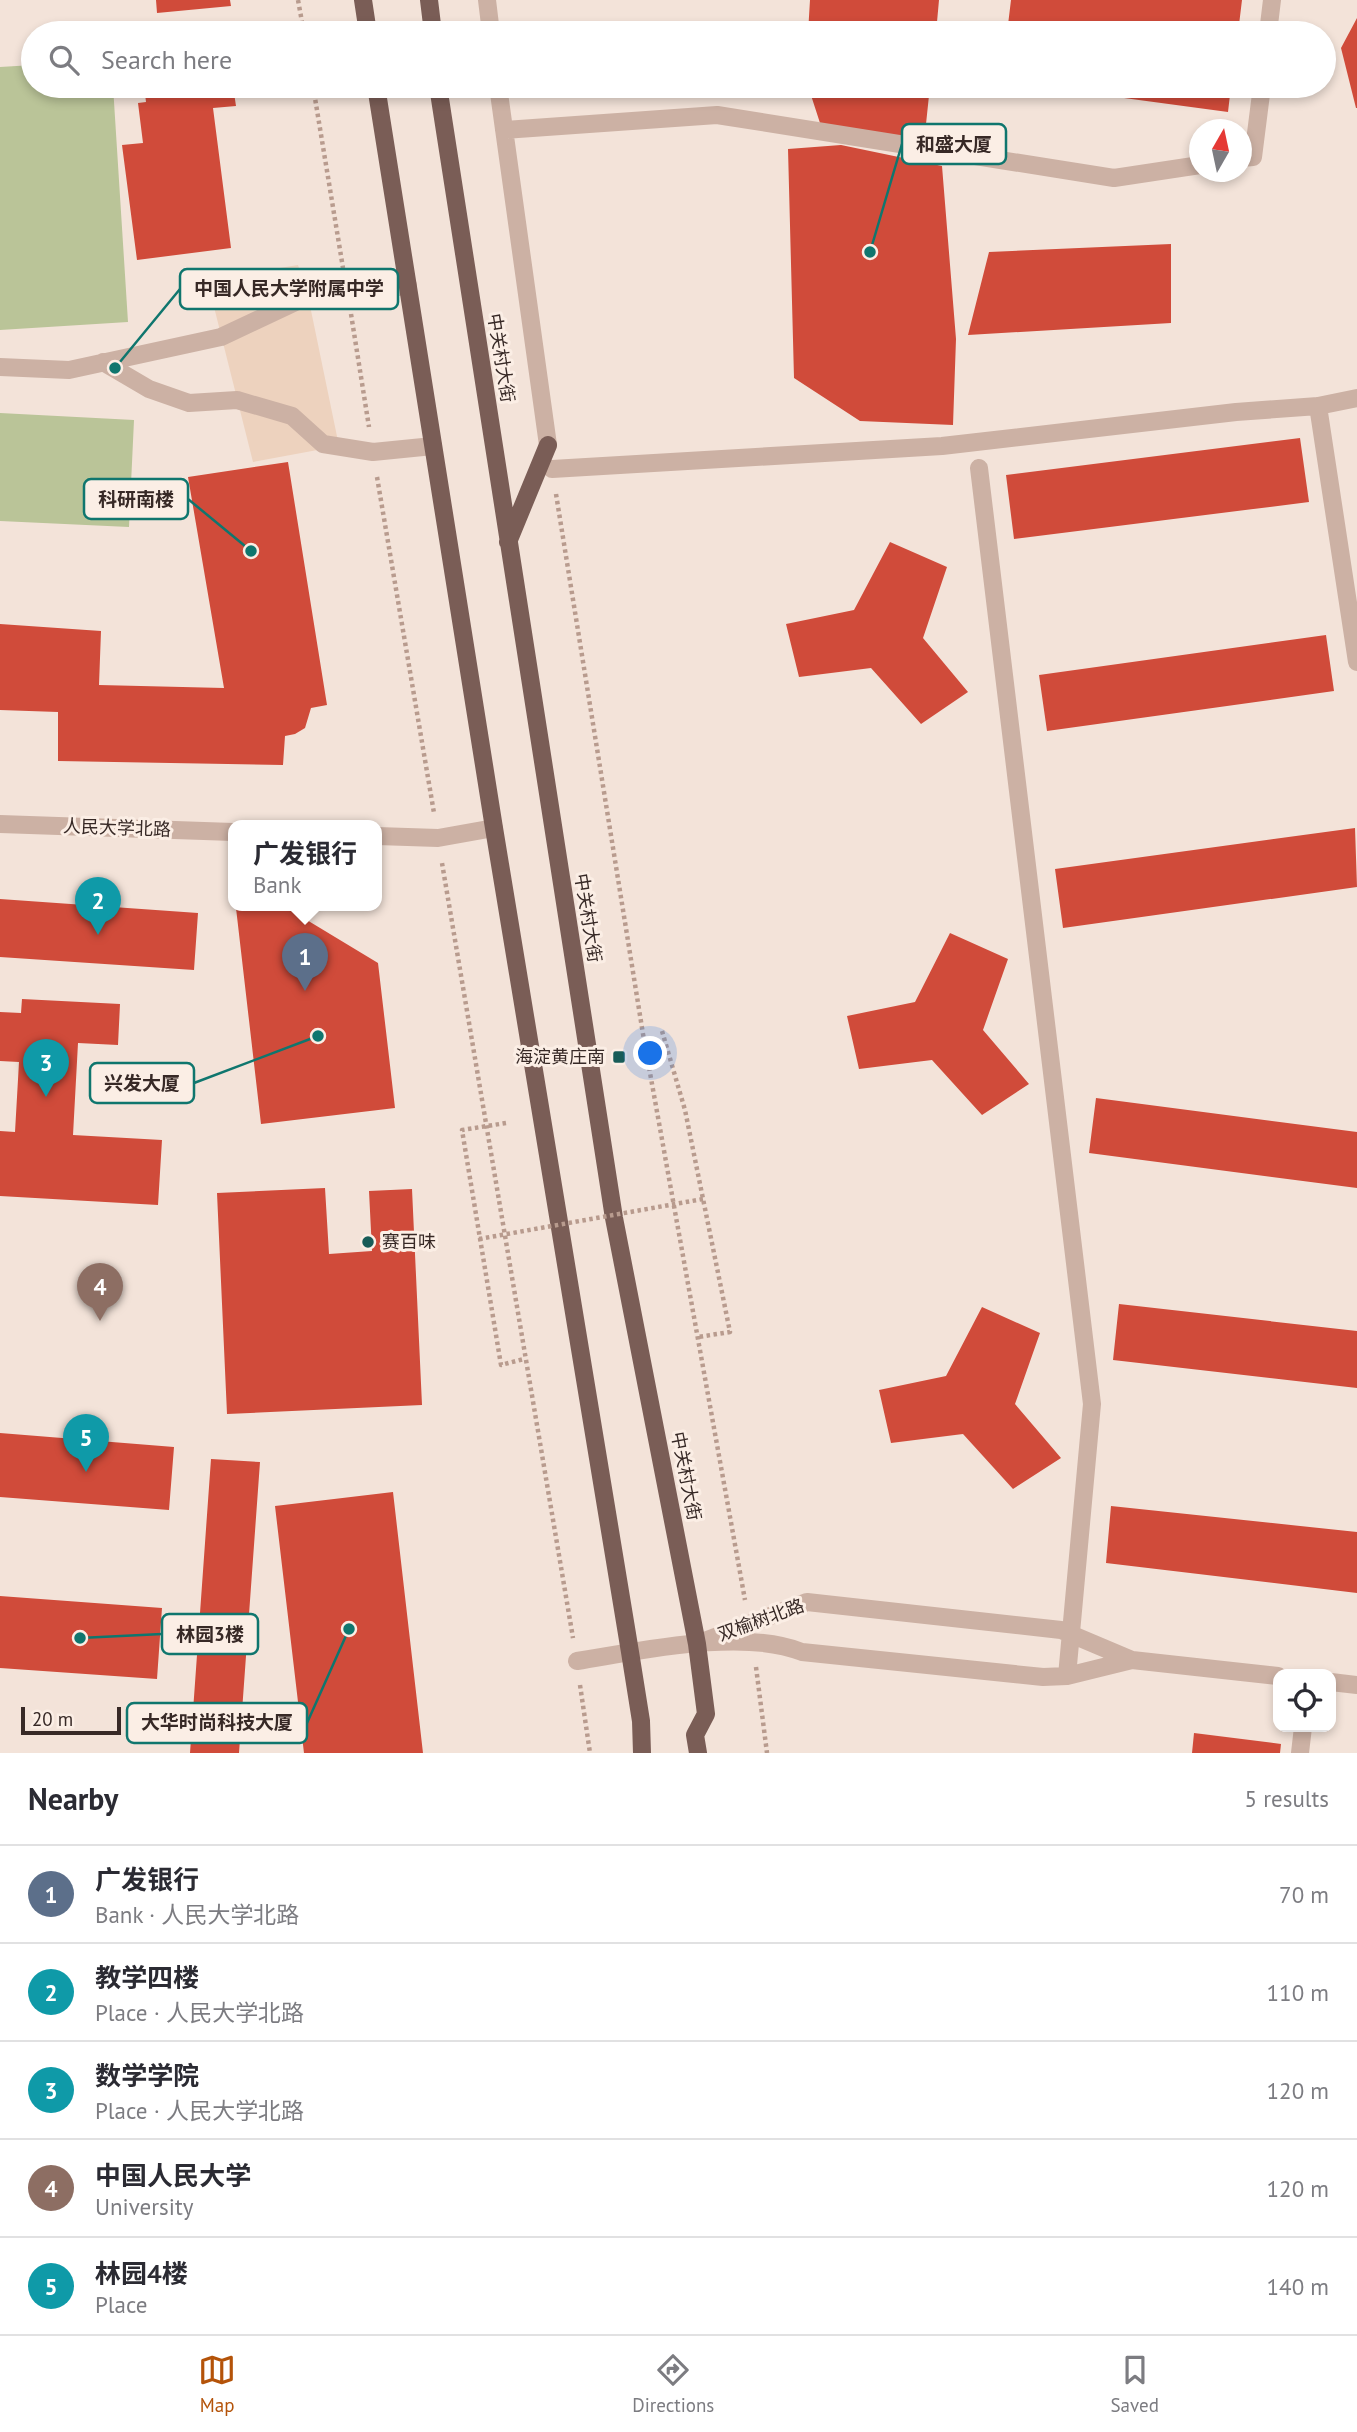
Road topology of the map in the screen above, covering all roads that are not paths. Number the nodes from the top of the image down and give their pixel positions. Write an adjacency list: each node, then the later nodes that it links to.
1 (363, 0): 5 (main road)
2 (429, 0): 6 (main road)
3 (486, 0): 7 (street)
4 (1272, 0): 8 (street)
5 (366, 21)
6 (432, 21)
7 (489, 21)
8 (1269, 21)
9 (378, 98): 16 (main road)
10 (440, 98): 25 (main road, 中关村大街)
11 (500, 98): 13 (street, 中关村大街)
12 (1260, 98): 14 (street)
13 (505, 130): 15 (street); 21 (street, 中关村大街)
14 (1252, 157)
15 (1189, 167)
16 (408, 286): 17 (street); 22 (main road)
17 (103, 362): 18 (street); 22 (street)
18 (0, 367)
19 (1357, 398): 20 (street)
20 (1318, 406): 24 (street); 26 (street)
21 (548, 445): 25 (main road)
22 (433, 446): 28 (main road)
23 (979, 468): 31 (street)
24 (552, 469)
25 (508, 542): 32 (main road, 中关村大街)
26 (1357, 662)
27 (0, 824): 29 (street, 人民大学北路)
28 (494, 828): 30 (street); 33 (main road)
29 (228, 832)
30 (382, 836)
31 (1071, 1634): 32 (street, 双榆树北路); 34 (street, 双榆树北路); 37 (street)
32 (697, 1644): 33 (street); 37 (street, 双榆树北路); 42 (main road, 中关村大街)
33 (630, 1653): 35 (street); 41 (main road)
34 (1132, 1660): 36 (street, 双榆树北路); 37 (street, 双榆树北路)
35 (577, 1661)
36 (1273, 1675)
37 (1067, 1676)
38 (1336, 1683): 39 (street)
39 (1357, 1685)
40 (1302, 1732): 43 (street)
41 (642, 1753)
42 (698, 1753)
43 (1300, 1753)

